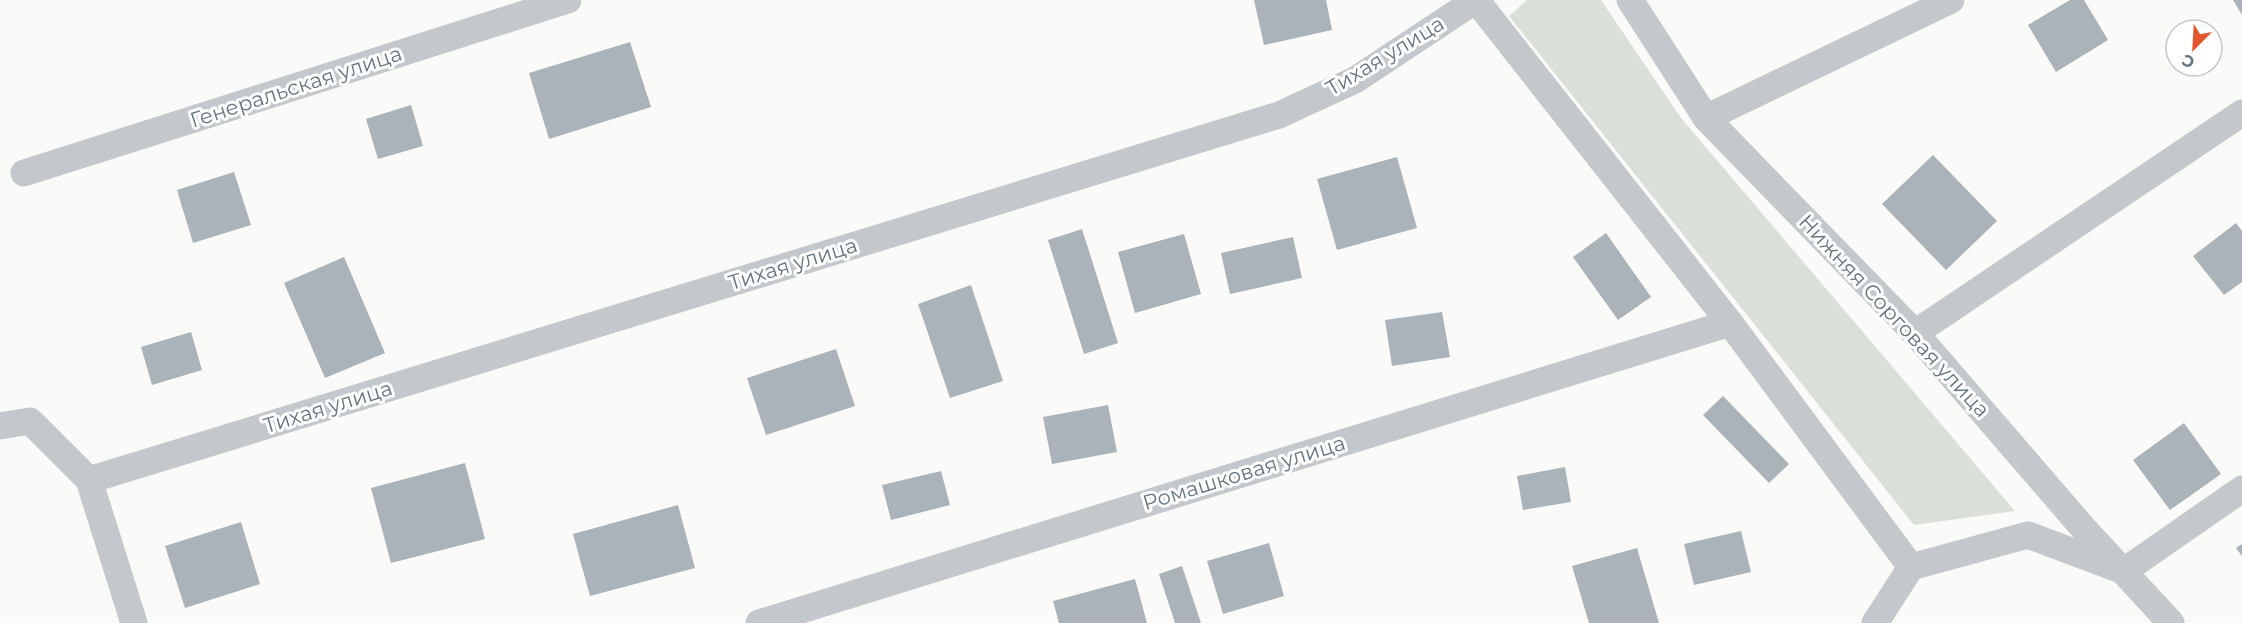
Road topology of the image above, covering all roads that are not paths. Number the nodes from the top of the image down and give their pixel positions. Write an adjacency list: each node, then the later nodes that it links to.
1 (568, 0): 7 (street, Генеральская улица)
2 (1476, 0): 8 (street); 11 (street, Тихая улица)
3 (1629, 0): 6 (street, Нижняя Сорговая улица)
4 (1951, 0): 6 (street)
5 (2242, 113): 9 (street)
6 (1706, 118): 9 (street, Нижняя Сорговая улица)
7 (24, 173)
8 (1730, 323): 13 (street); 16 (street, Ромашковая улица)
9 (1915, 333): 14 (street, Нижняя Сорговая улица)
10 (0, 426): 11 (street)
11 (89, 480): 15 (street)
12 (2242, 489): 14 (street)
13 (1911, 567): 14 (street); 17 (street)
14 (2124, 571): 18 (street, Нижняя Сорговая улица)
15 (134, 623)
16 (759, 623)
17 (1875, 623)
18 (2171, 623)

